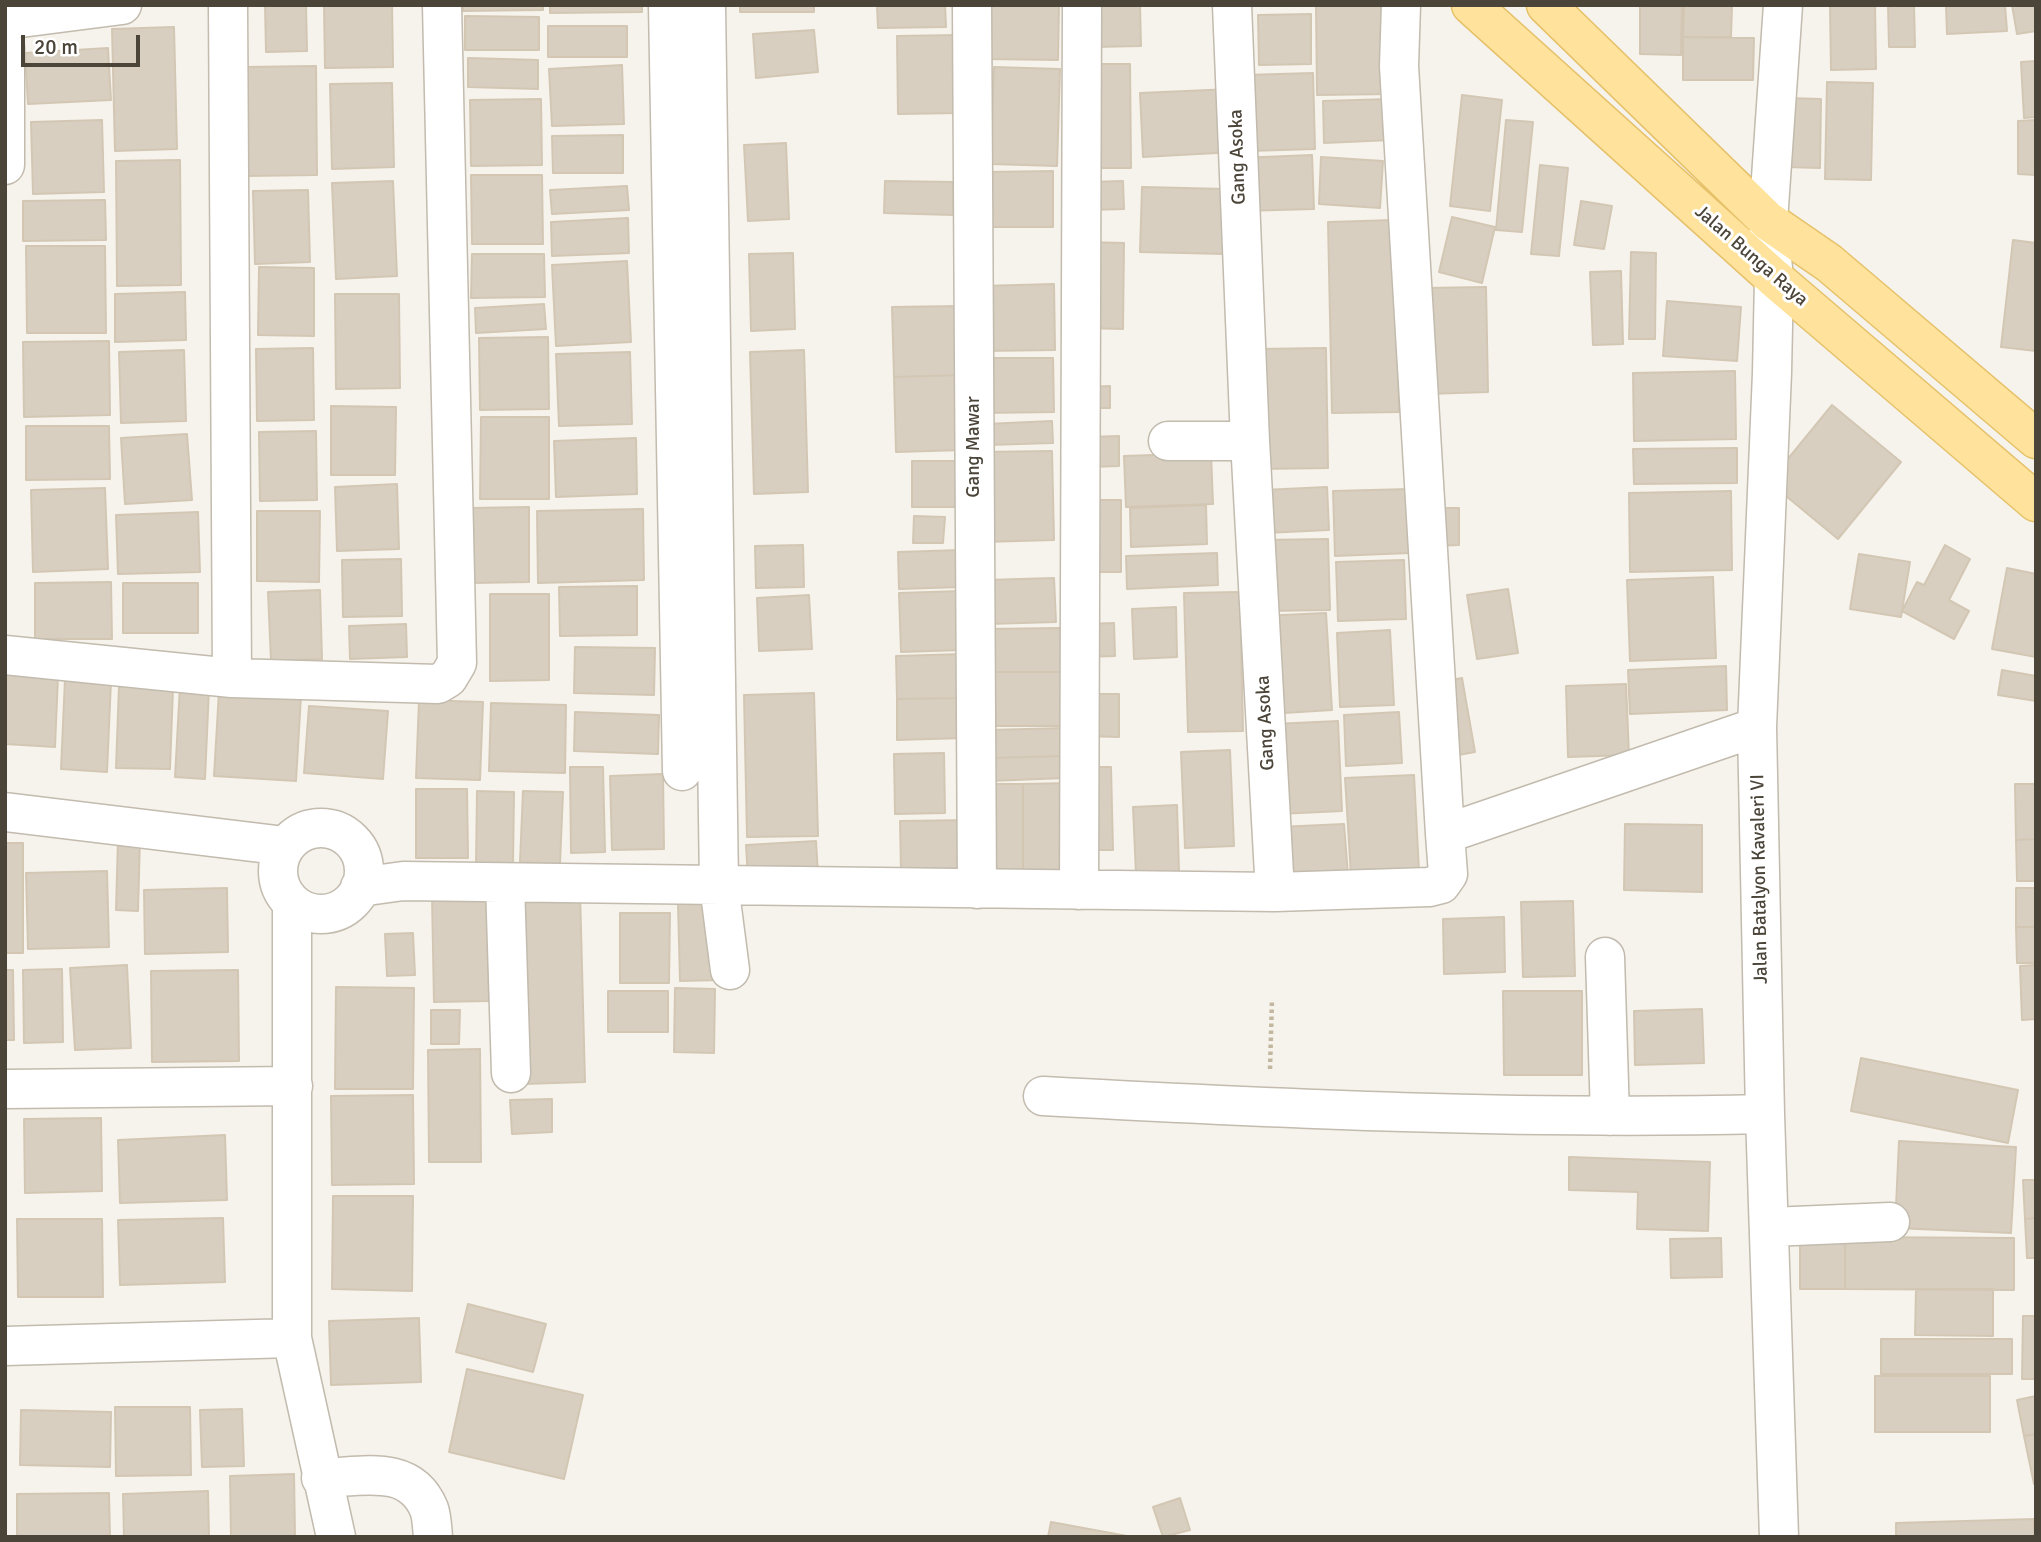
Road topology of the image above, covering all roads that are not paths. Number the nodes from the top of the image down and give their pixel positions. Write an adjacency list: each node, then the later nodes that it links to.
1 (122, 5): 13 (street)
2 (228, 5): 23 (street)
3 (442, 5): 23 (street)
4 (668, 5): 25 (street)
5 (706, 5): 30 (street)
6 (972, 5): 32 (street, Gang Mawar)
7 (1082, 5): 33 (street)
8 (1232, 5): 20 (street, Gang Asoka)
9 (1401, 5): 27 (street)
10 (1471, 5): 17 (main road, Jalan Bunga Raya)
11 (1546, 5): 16 (main road, Jalan Bunga Raya)
12 (1783, 5): 16 (street, Jalan Batalyon Kavaleri VI)
13 (5, 20)
14 (5, 48): 15 (street)
15 (5, 165)
16 (1768, 221): 17 (street, Jalan Batalyon Kavaleri VI); 18 (main road, Jalan Bunga Raya)
17 (1774, 278): 21 (main road, Jalan Bunga Raya); 24 (street, Jalan Batalyon Kavaleri VI)
18 (2036, 439)
19 (1168, 441): 20 (street)
20 (1250, 442): 34 (street, Gang Asoka)
21 (2036, 502)
22 (5, 656): 23 (street)
23 (232, 678)
24 (1757, 727): 27 (street); 42 (street, Jalan Batalyon Kavaleri VI)
25 (682, 771)
26 (5, 812): 28 (street)
27 (1445, 834): 34 (street)
28 (285, 846): 31 (street); 35 (street)
29 (505, 883): 30 (street); 31 (street); 38 (street)
30 (719, 885): 32 (street); 37 (street)
31 (360, 887): 35 (street)
32 (976, 888): 33 (street)
33 (1079, 890): 34 (street)
34 (1275, 892)
35 (292, 903): 39 (street)
36 (1605, 957): 43 (street)
37 (730, 970)
38 (511, 1073)
39 (293, 1086): 40 (street); 46 (street)
40 (5, 1090)
41 (1043, 1096): 43 (street)
42 (1765, 1114): 43 (street); 45 (street, Jalan Batalyon Kavaleri VI)
43 (1611, 1116)
44 (1890, 1223): 45 (street)
45 (1770, 1227): 51 (street, Jalan Batalyon Kavaleri VI)
46 (292, 1338): 47 (street); 48 (street)
47 (5, 1346)
48 (321, 1478): 49 (street); 50 (street)
49 (336, 1537)
50 (433, 1537)
51 (1779, 1537)

